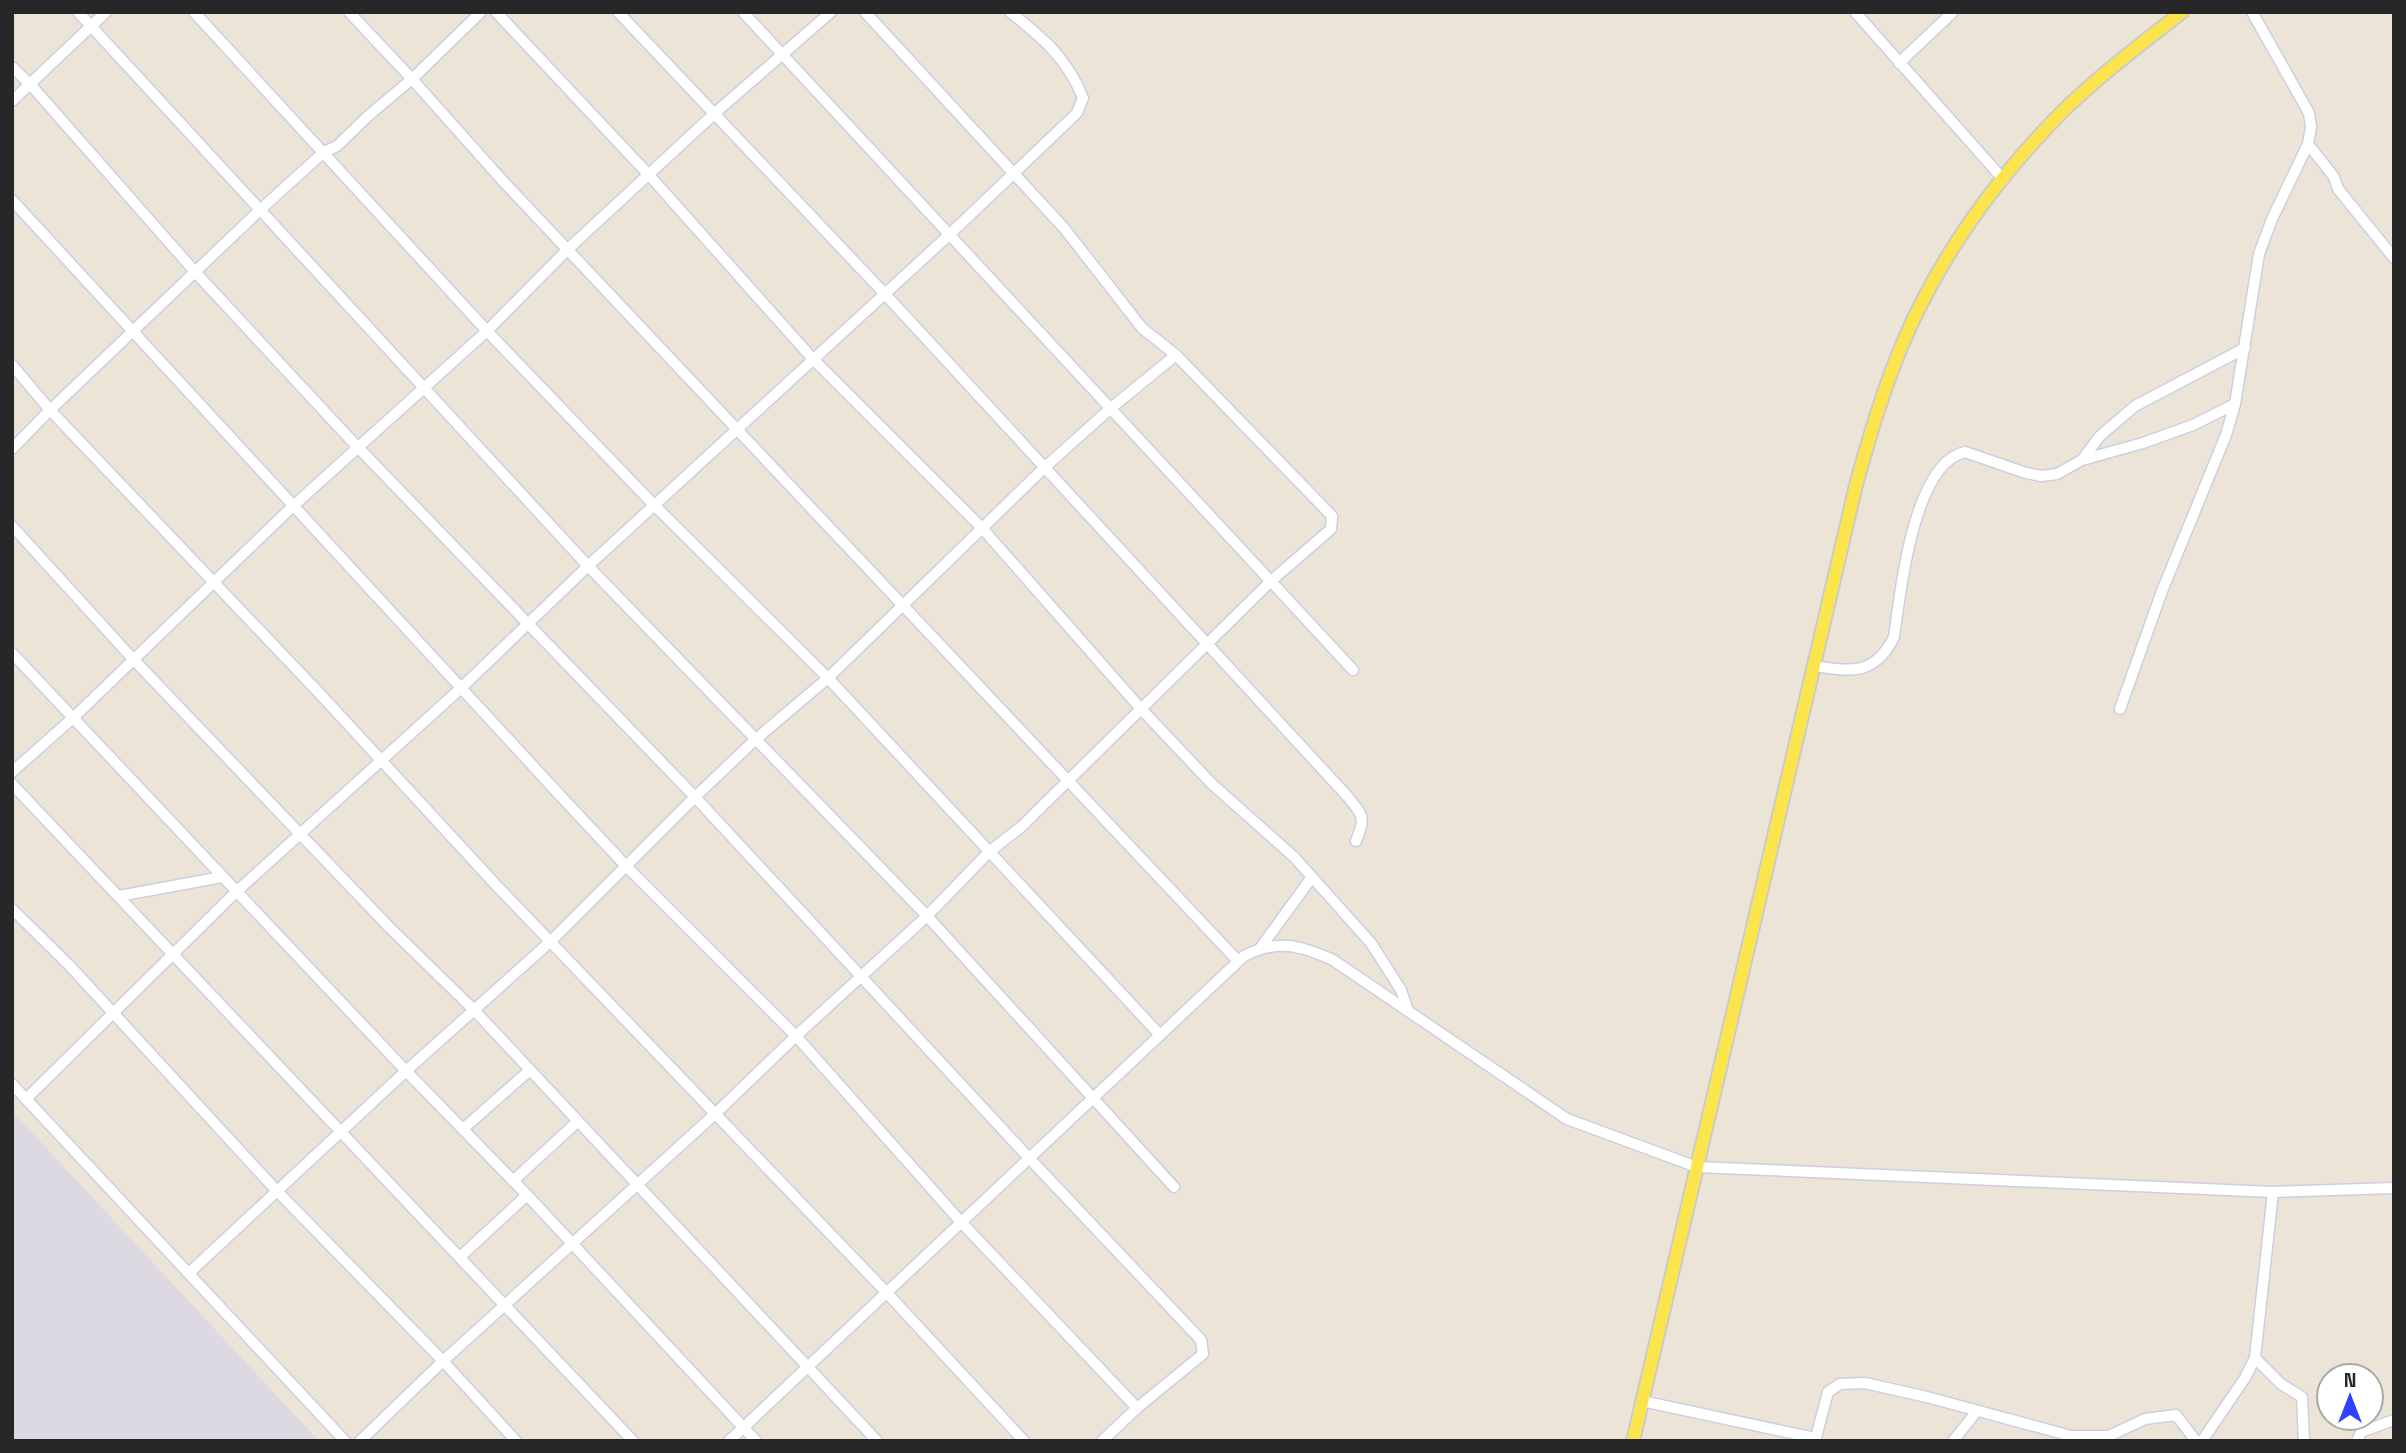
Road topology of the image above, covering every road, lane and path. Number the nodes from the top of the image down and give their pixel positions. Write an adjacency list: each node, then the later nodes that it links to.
1 (78, 12): 16 (street)
2 (106, 12): 16 (street)
3 (194, 12): 25 (street)
4 (349, 12): 20 (street)
5 (481, 12): 20 (street)
6 (496, 12): 27 (street)
7 (618, 12): 23 (street)
8 (743, 12): 17 (street)
9 (831, 12): 17 (street)
10 (865, 12): 26 (street)
11 (1010, 12): 26 (street)
12 (1855, 12): 18 (street)
13 (1953, 12): 18 (street)
14 (2252, 12): 24 (street)
15 (2179, 13): 28 (main road)
16 (91, 26): 21 (street); 30 (street)
17 (783, 54): 23 (street); 31 (street)
18 (1899, 63): 28 (street)
19 (12, 67): 21 (street)
20 (412, 79): 25 (street); 32 (street)
21 (30, 84): 22 (street); 34 (street)
22 (12, 101)
23 (715, 113): 27 (street); 35 (street)
24 (2308, 144): 33 (street); 38 (street)
25 (324, 152): 30 (street); 36 (street)
26 (1013, 173): 31 (street); 39 (street)
27 (649, 175): 32 (street); 40 (street)
28 (2003, 179): 63 (main road)
29 (12, 200): 37 (street)
30 (261, 209): 34 (street); 42 (street)
31 (949, 235): 35 (street); 44 (street)
32 (568, 249): 36 (street); 46 (street)
33 (2394, 258)
34 (196, 274): 37 (street); 47 (street)
35 (884, 294): 40 (street); 50 (street)
36 (486, 331): 42 (street); 51 (street)
37 (131, 332): 45 (street); 52 (street)
38 (2245, 348): 43 (street); 49 (street)
39 (1176, 355): 44 (street); 57 (street)
40 (812, 358): 46 (street); 54 (street)
41 (12, 365): 45 (street)
42 (425, 389): 47 (street); 55 (street)
43 (2235, 404): 49 (street); 67 (street)
44 (1111, 408): 50 (street); 57 (street)
45 (50, 410): 48 (street); 56 (street)
46 (737, 430): 51 (street); 58 (street)
47 (359, 447): 52 (street); 59 (street)
48 (12, 449)
49 (2082, 460): 63 (street)
50 (1044, 468): 54 (street); 60 (street)
51 (654, 505): 55 (street); 65 (street)
52 (292, 507): 56 (street); 66 (street)
53 (12, 526): 62 (street)
54 (982, 528): 58 (street); 68 (street)
55 (588, 566): 59 (street); 70 (street)
56 (213, 581): 62 (street); 71 (street)
57 (1271, 581): 60 (street); 64 (street)
58 (903, 607): 65 (street); 73 (street)
59 (527, 623): 66 (street); 75 (street)
60 (1208, 642): 68 (street); 77 (street)
61 (12, 653): 69 (street)
62 (133, 659): 69 (street); 76 (street)
63 (1813, 666): 106 (main road)
64 (1353, 670)
65 (828, 678): 70 (street); 78 (street)
66 (460, 689): 71 (street); 79 (street)
67 (2120, 709)
68 (1142, 710): 73 (street); 81 (street)
69 (74, 717): 72 (street); 80 (street)
70 (756, 739): 75 (street); 85 (street)
71 (381, 760): 76 (street); 86 (street)
72 (12, 772)
73 (1068, 782): 78 (street); 89 (street)
74 (12, 784): 83 (street)
75 (695, 797): 79 (street); 90 (street)
76 (300, 833): 82 (street); 92 (street)
77 (1356, 841)
78 (989, 852): 85 (street); 94 (street)
79 (626, 866): 86 (street); 95 (street)
80 (222, 877): 82 (street); 83 (street)
81 (1312, 877): 87 (street); 91 (street)
82 (236, 891): 88 (street); 97 (street)
83 (119, 896): 88 (street)
84 (12, 909): 93 (street)
85 (926, 916): 90 (street); 99 (street)
86 (551, 941): 92 (street); 101 (street)
87 (1261, 947): 89 (street); 91 (street)
88 (175, 954): 93 (street); 104 (street)
89 (1238, 961): 94 (street)
90 (861, 976): 95 (street); 105 (street)
91 (1408, 1011): 106 (street)
92 (475, 1012): 96 (street); 97 (street)
93 (114, 1013): 100 (street); 111 (street)
94 (1160, 1035): 99 (street)
95 (796, 1036): 101 (street); 114 (street)
96 (530, 1070): 102 (street); 103 (street)
97 (406, 1071): 103 (street); 104 (street)
98 (12, 1084): 100 (street)
99 (1094, 1097): 105 (street); 109 (street)
100 (26, 1099): 117 (street)
101 (715, 1114): 108 (street); 118 (street)
102 (577, 1122): 107 (street); 108 (street)
103 (463, 1129): 107 (street)
104 (342, 1131): 111 (street); 116 (street)
105 (1029, 1158): 114 (street); 124 (street)
106 (1697, 1167): 112 (street); 123 (main road)
107 (513, 1181): 113 (street)
108 (636, 1185): 115 (street); 122 (street)
109 (1174, 1187)
110 (2394, 1188): 112 (street)
111 (276, 1190): 117 (street); 121 (street)
112 (2273, 1192): 120 (street)
113 (527, 1195): 115 (street); 116 (street)
114 (961, 1222): 118 (street); 124 (street)
115 (571, 1243): 119 (street); 127 (street)
116 (460, 1257): 119 (street)
117 (189, 1273): 130 (street)
118 (886, 1293): 122 (street); 137 (street)
119 (505, 1305): 121 (street); 133 (street)
120 (2255, 1358): 142 (street); 143 (street)
121 (443, 1362): 131 (street); 132 (street)
122 (807, 1367): 127 (street); 136 (street)
123 (1642, 1401): 129 (street); 139 (main road)
124 (1137, 1408): 138 (street)
125 (1977, 1411): 128 (street); 129 (street); 140 (street)
126 (2394, 1420): 144 (street)
127 (744, 1427): 134 (street); 135 (street)
128 (2071, 1438): 141 (street)
129 (1815, 1440)
130 (345, 1441)
131 (360, 1441)
132 (516, 1441)
133 (633, 1441)
134 (729, 1441)
135 (756, 1441)
136 (877, 1441)
137 (1024, 1441)
138 (1102, 1441)
139 (1633, 1441)
140 (1954, 1441)
141 (2196, 1441)
142 (2202, 1441)
143 (2304, 1441)
144 (2357, 1441)

